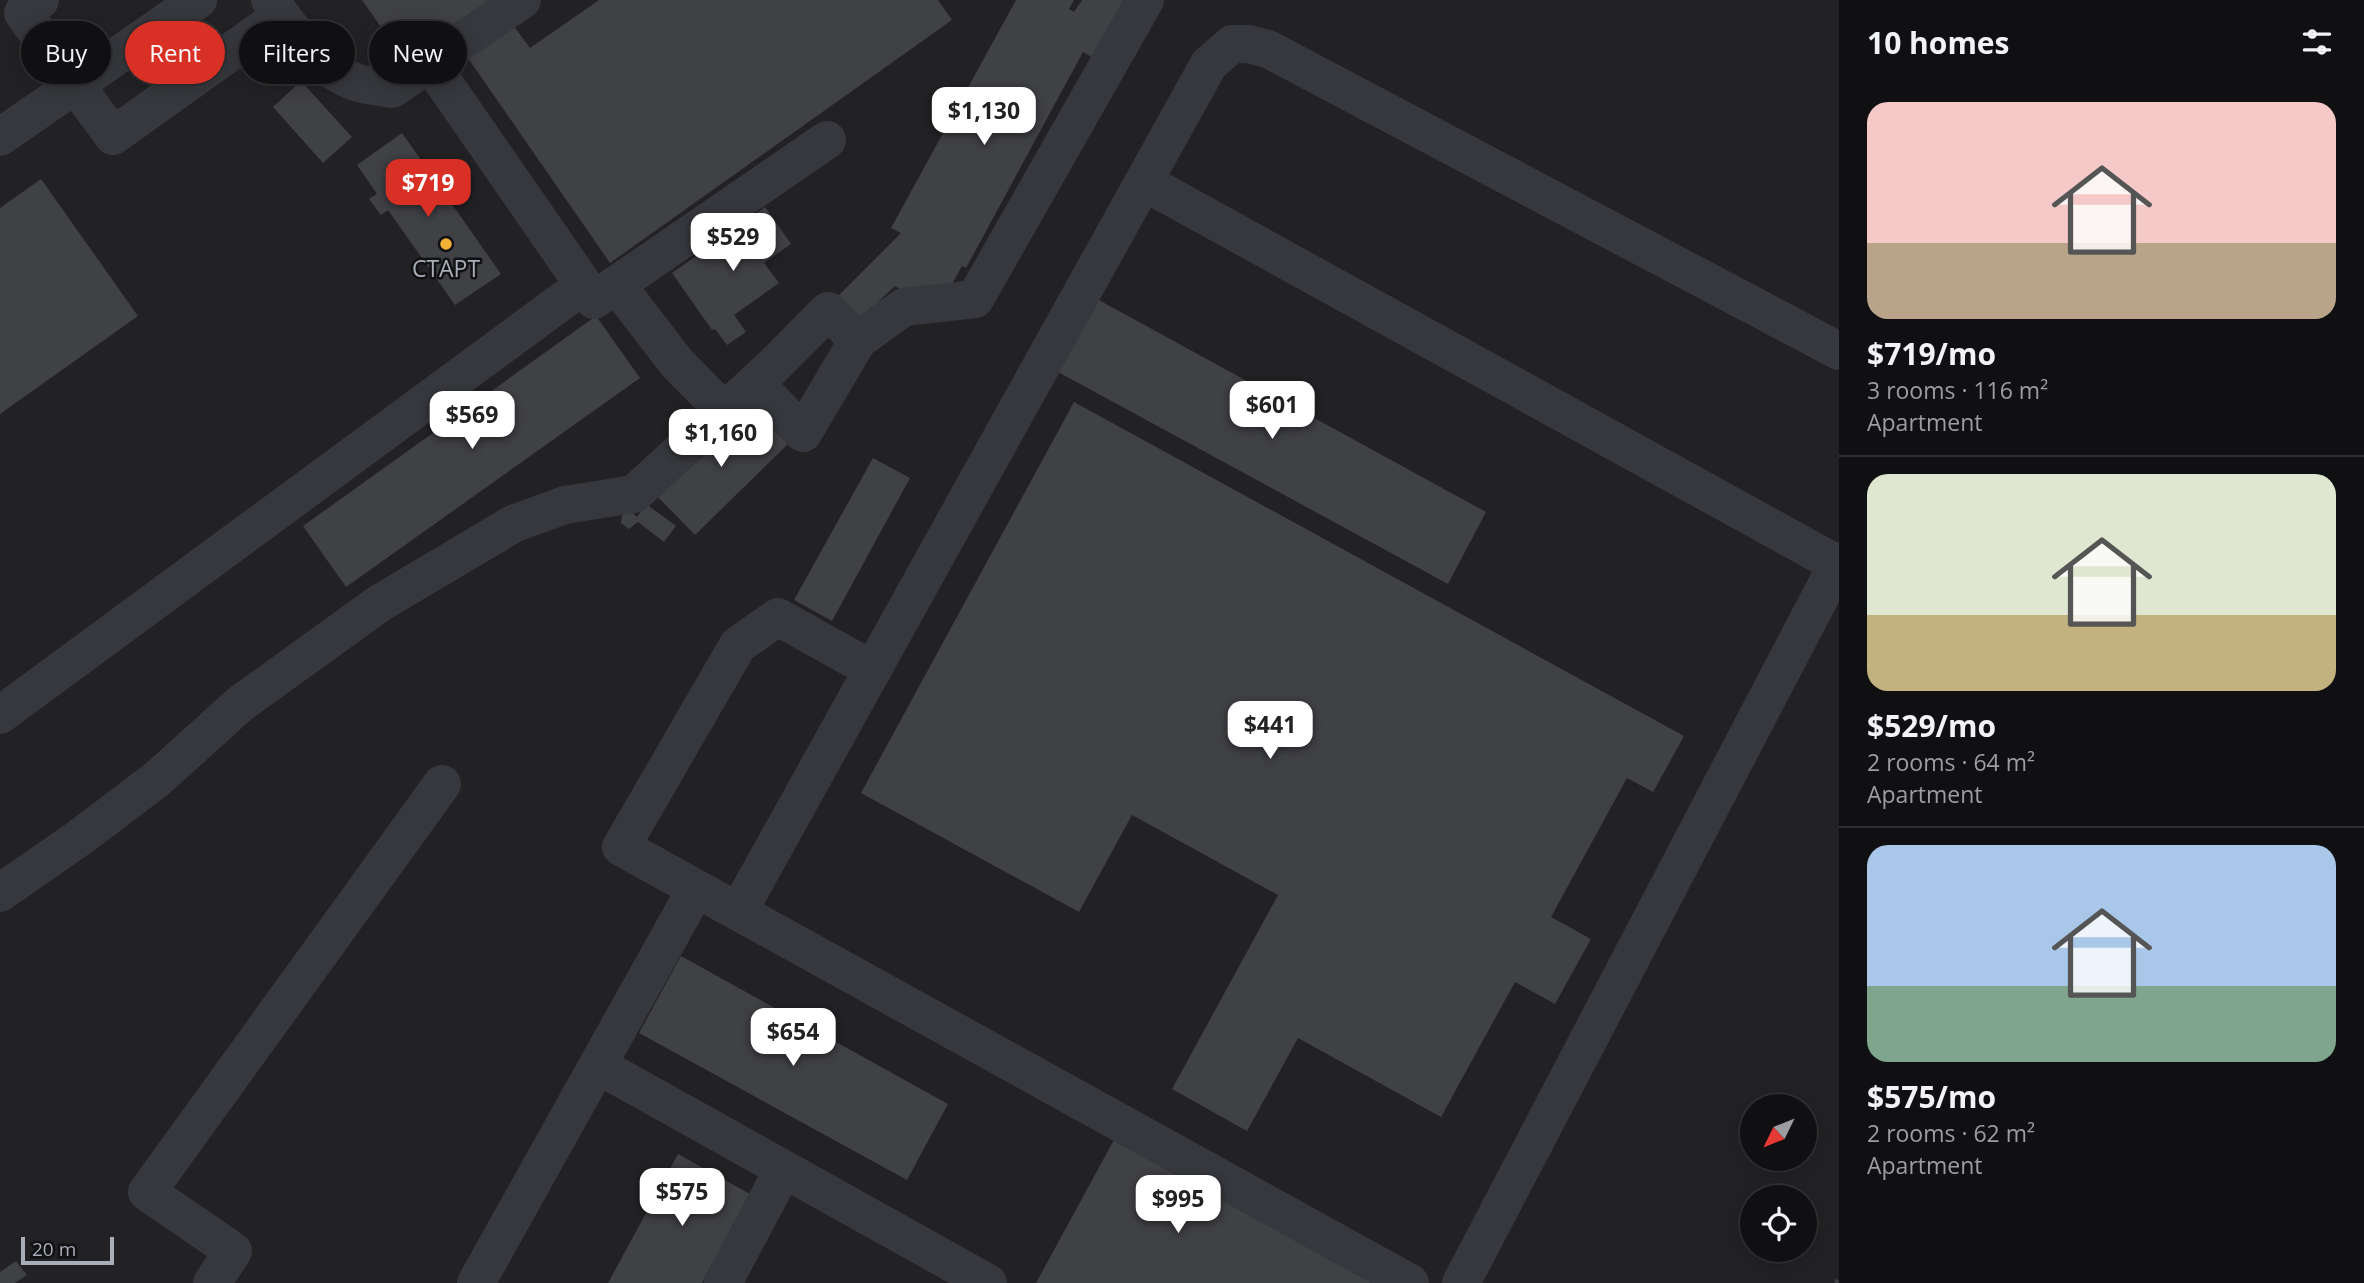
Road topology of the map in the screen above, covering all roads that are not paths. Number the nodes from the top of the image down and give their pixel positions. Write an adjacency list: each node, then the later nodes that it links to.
1 (40, 0): 9 (street)
2 (198, 0): 9 (street)
3 (522, 0): 6 (street)
4 (1146, 0): 14 (street)
5 (276, 8): 7 (street); 9 (street)
6 (467, 38)
7 (400, 84)
8 (445, 84): 13 (street)
9 (76, 85): 10 (street)
10 (0, 137)
11 (828, 140): 13 (street)
12 (1144, 182): 15 (street); 18 (street); 19 (street)
13 (601, 285): 17 (street); 20 (street)
14 (858, 340): 16 (street); 16 (street)
15 (1839, 351)
16 (755, 383): 17 (street)
17 (724, 411): 23 (street)
18 (1838, 563): 32 (street)
19 (873, 670): 22 (street); 24 (street)
20 (0, 715)
21 (442, 784): 27 (street)
22 (696, 889): 24 (street); 25 (street)
23 (0, 893)
24 (738, 912): 31 (street)
25 (599, 1066): 26 (street); 28 (street)
26 (783, 1170): 29 (street); 30 (street)
27 (212, 1283)
28 (476, 1283)
29 (723, 1283)
30 (988, 1283)
31 (1410, 1283)
32 (1461, 1283)

